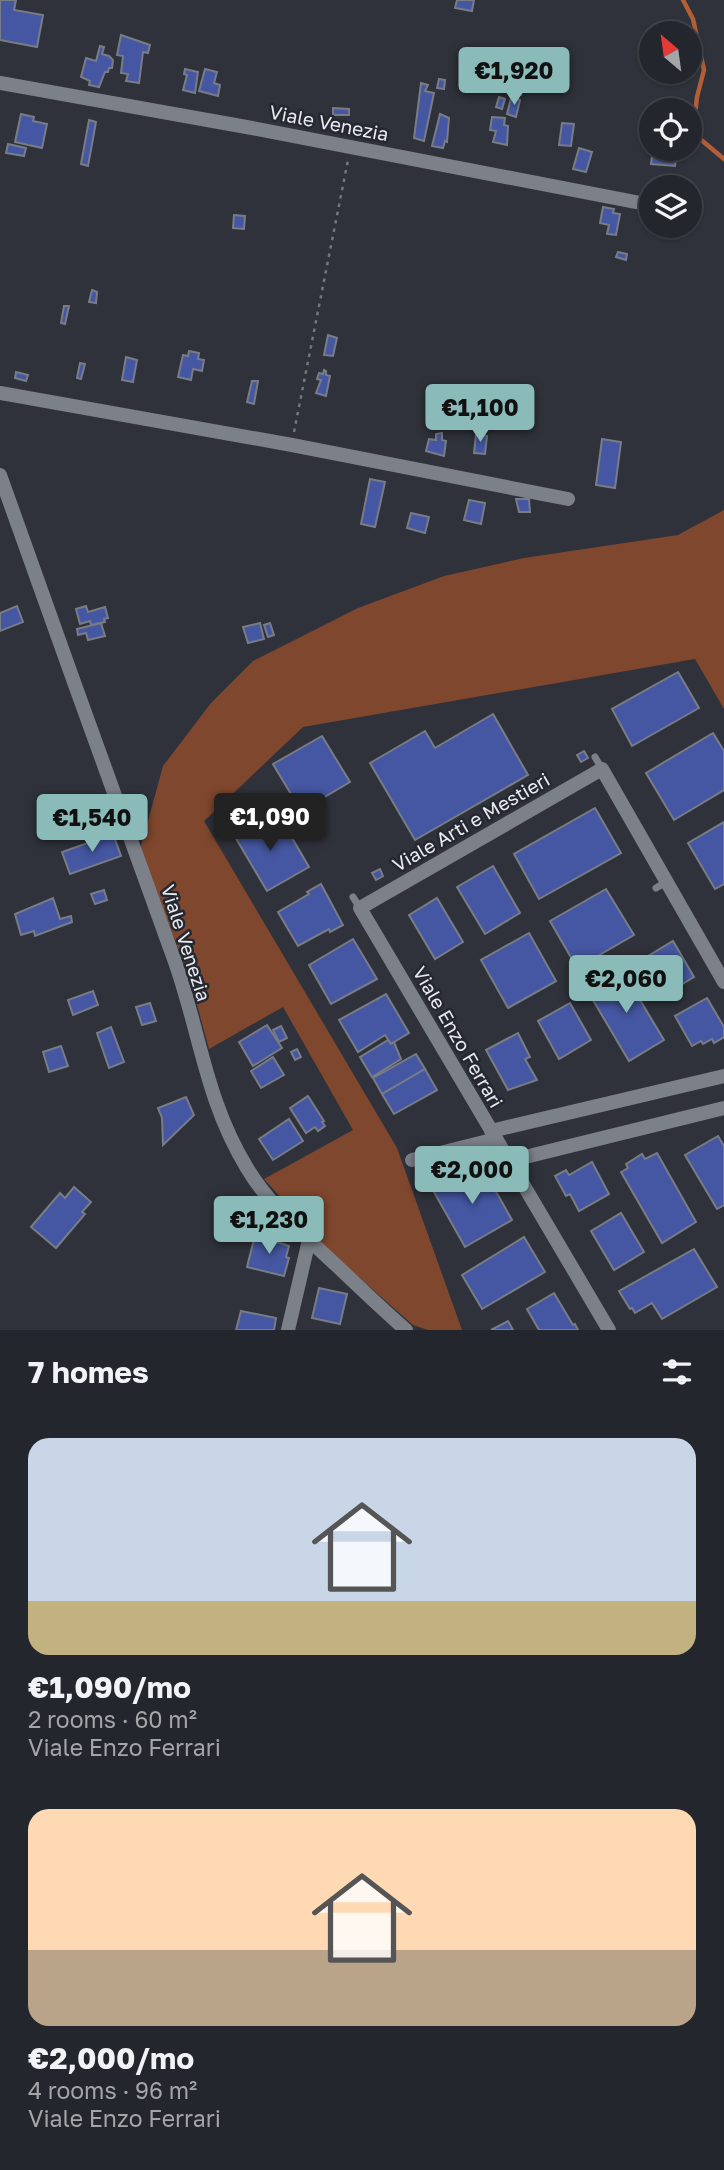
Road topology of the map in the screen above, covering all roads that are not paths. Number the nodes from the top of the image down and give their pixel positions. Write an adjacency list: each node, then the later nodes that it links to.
1 (0, 83): 2 (street, Viale Venezia)
2 (639, 203)
3 (0, 393): 5 (street)
4 (0, 475): 13 (street, Viale Venezia)
5 (568, 499)
6 (357, 903): 7 (street, Viale Arti e Mestieri); 10 (street, Viale Enzo Ferrari)
7 (724, 982)
8 (724, 1076): 10 (street)
9 (724, 1108): 12 (street)
10 (494, 1135): 11 (street); 12 (street, Viale Enzo Ferrari)
11 (412, 1160)
12 (509, 1161): 16 (street, Viale Enzo Ferrari)
13 (309, 1240): 14 (street, Viale Venezia); 15 (street)
14 (402, 1329)
15 (288, 1330)
16 (609, 1330)

